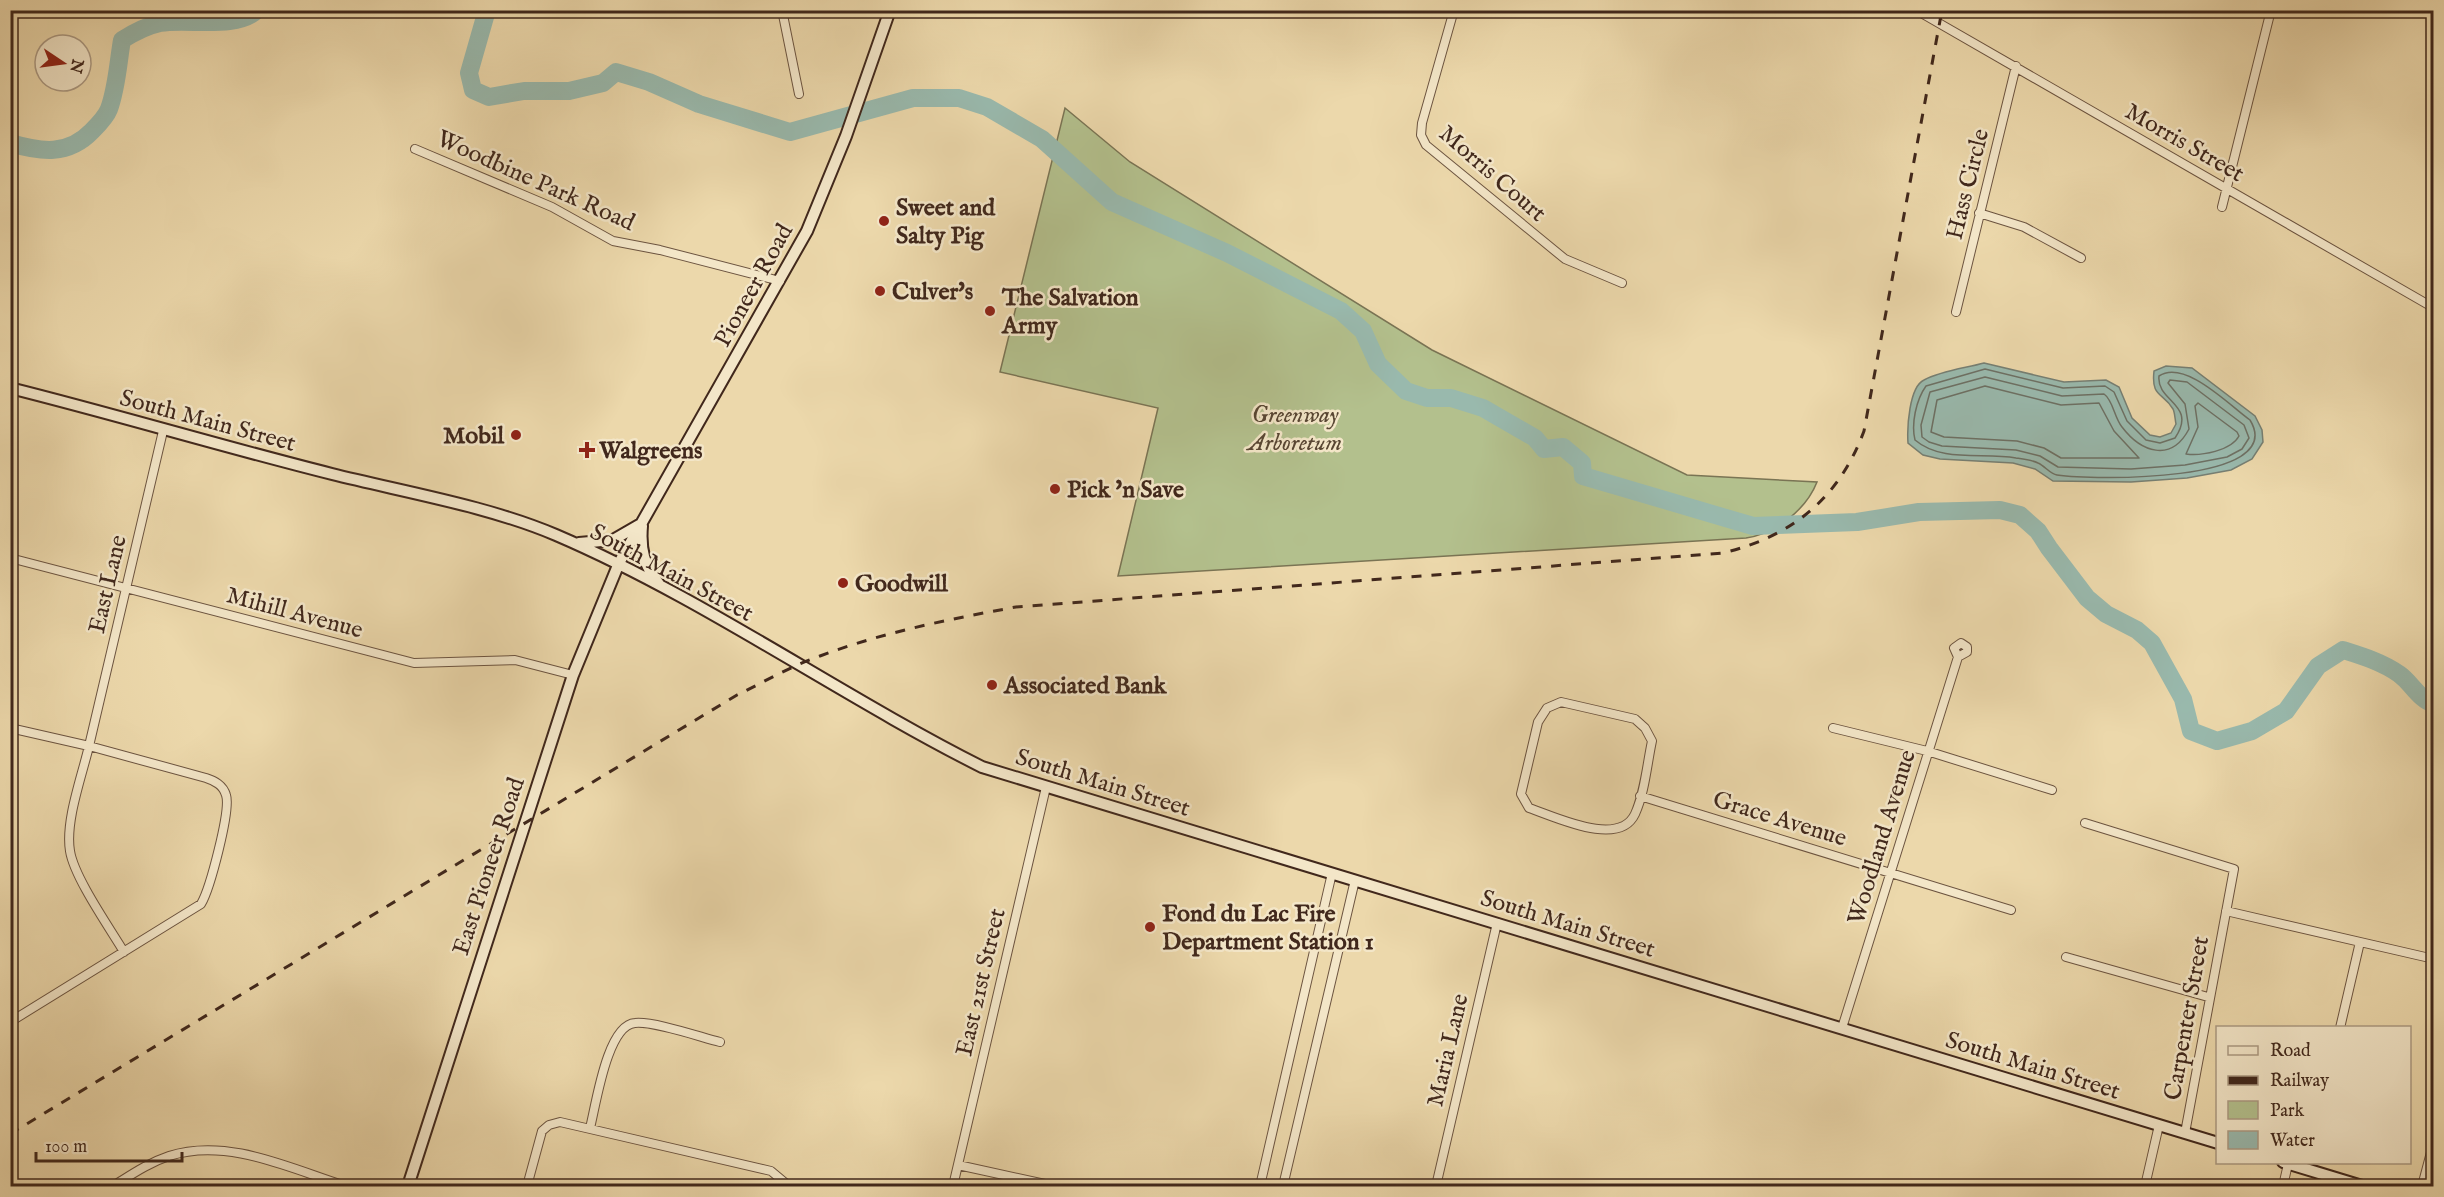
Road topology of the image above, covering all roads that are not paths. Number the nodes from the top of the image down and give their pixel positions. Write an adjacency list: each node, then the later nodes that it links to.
1 (782, 10): 7 (street)
2 (890, 10): 13 (main road, Pioneer Road)
3 (1454, 10): 14 (street, Morris Court)
4 (1916, 10): 6 (street, Morris Street)
5 (2271, 10): 9 (street)
6 (2016, 66): 9 (street, Morris Street); 11 (street, Hass Circle)
7 (800, 94)
8 (415, 149): 13 (street, Woodbine Park Road)
9 (2226, 188): 10 (street); 15 (street, Morris Street)
10 (2222, 207)
11 (1979, 213): 12 (street); 16 (street, Hass Circle)
12 (2081, 258)
13 (780, 281): 19 (main road, Pioneer Road)
14 (1622, 283)
15 (2433, 308)
16 (1956, 312)
17 (10, 388): 18 (main road, South Main Street)
18 (163, 431): 20 (main road, South Main Street); 23 (street, East Lane)
19 (642, 523): 20 (main road); 22 (main road, Pioneer Road); 24 (main road)
20 (574, 543): 22 (main road, South Main Street)
21 (10, 558): 23 (street, Mihill Avenue)
22 (619, 563): 24 (main road, South Main Street); 26 (main road, East Pioneer Road)
23 (126, 588): 26 (street, Mihill Avenue); 29 (street, East Lane)
24 (664, 589): 31 (main road, South Main Street)
25 (1958, 657): 30 (street, Woodland Avenue)
26 (573, 675): 61 (main road, East Pioneer Road)
27 (10, 728): 29 (street)
28 (1833, 728): 30 (street)
29 (88, 746): 42 (street, East Lane); 42 (street)
30 (1928, 751): 32 (street); 35 (street, Woodland Avenue)
31 (1046, 787): 36 (main road, South Main Street); 57 (street, East 21st Street)
32 (2052, 790)
33 (1640, 796): 33 (street); 35 (street, Grace Avenue)
34 (2085, 823): 39 (street, Carpenter Street)
35 (1890, 872): 38 (street, Grace Avenue); 48 (street, Woodland Avenue)
36 (1332, 873): 37 (main road, South Main Street); 66 (street)
37 (1354, 880): 40 (main road, South Main Street); 67 (street)
38 (2011, 909)
39 (2226, 910): 41 (street); 45 (street, Carpenter Street)
40 (1497, 923): 48 (main road, South Main Street); 68 (street, Maria Lane)
41 (2360, 942): 44 (street); 47 (street)
42 (124, 952): 46 (street)
43 (2066, 957): 45 (street)
44 (2433, 959)
45 (2208, 998): 52 (street, Carpenter Street)
46 (10, 1022)
47 (2340, 1026)
48 (1842, 1029): 50 (main road, South Main Street)
49 (720, 1041): 51 (street)
50 (2159, 1125): 52 (main road, South Main Street); 69 (street)
51 (590, 1128): 62 (street); 63 (street)
52 (2185, 1133): 54 (main road, South Main Street)
53 (2433, 1141): 72 (street)
54 (2216, 1143)
55 (2285, 1164): 70 (street)
56 (2293, 1164): 58 (main road)
57 (958, 1165): 64 (street, East 21st Street); 65 (street)
58 (2309, 1166): 71 (main road)
59 (113, 1186): 60 (street)
60 (346, 1186)
61 (408, 1186)
62 (527, 1186)
63 (789, 1186)
64 (953, 1186)
65 (1054, 1186)
66 (1260, 1186)
67 (1283, 1186)
68 (1436, 1186)
69 (2145, 1186)
70 (2283, 1186)
71 (2361, 1186)
72 (2422, 1186)

